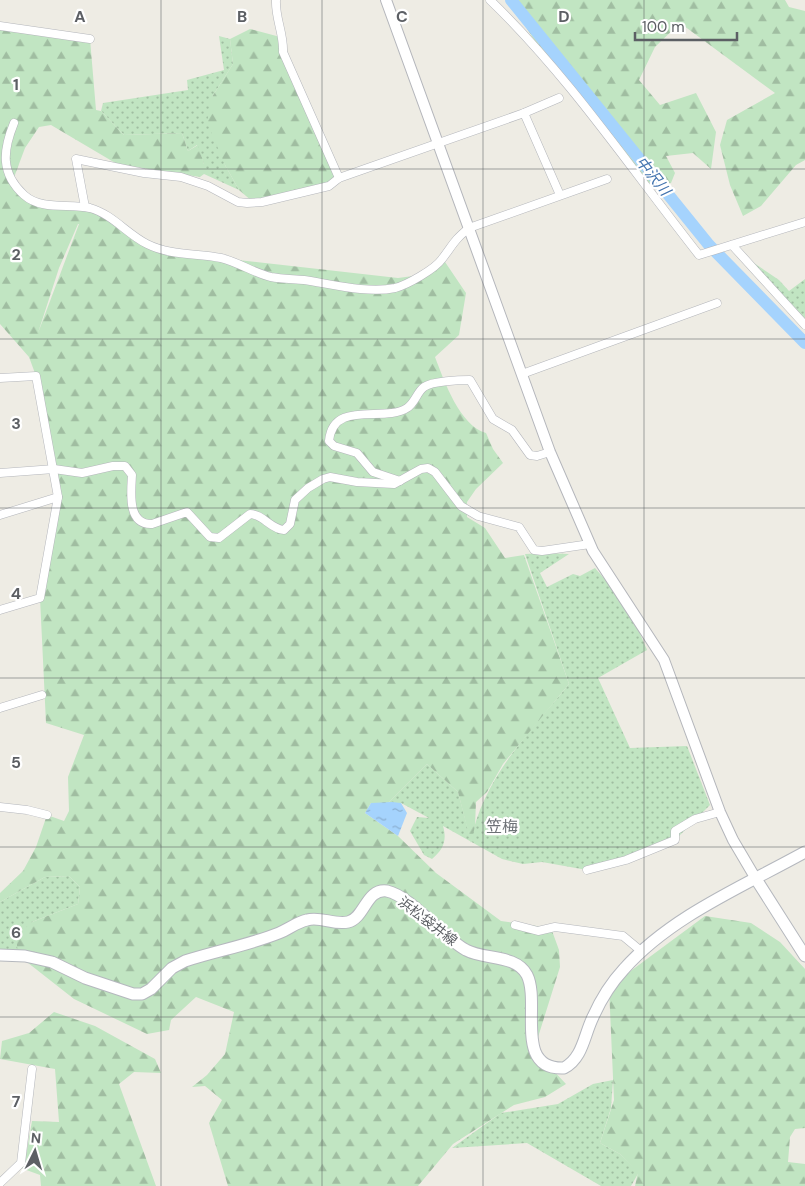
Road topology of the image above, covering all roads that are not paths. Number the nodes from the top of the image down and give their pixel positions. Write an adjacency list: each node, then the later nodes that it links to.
1 (276, 0): 10 (street)
2 (386, 0): 9 (street)
3 (490, 0): 16 (street)
4 (0, 26): 5 (street)
5 (90, 39)
6 (559, 98): 7 (street)
7 (524, 113): 9 (street); 12 (street)
8 (14, 123): 13 (street)
9 (438, 142): 10 (street); 15 (street)
10 (339, 178): 13 (street)
11 (607, 179): 12 (street)
12 (560, 195): 15 (street)
13 (85, 207): 15 (street)
14 (805, 222): 16 (street)
15 (469, 228): 19 (street)
16 (731, 245): 18 (street)
17 (717, 303): 19 (street)
18 (805, 325)
19 (522, 374): 21 (street)
20 (0, 378): 22 (street)
21 (550, 452): 24 (street); 27 (street)
22 (54, 469): 23 (street); 24 (street); 25 (street)
23 (0, 473)
24 (402, 482): 27 (street)
25 (58, 497): 26 (street); 28 (street)
26 (0, 515)
27 (590, 544): 32 (street)
28 (0, 610)
29 (42, 695): 30 (street)
30 (0, 708)
31 (0, 806): 33 (street)
32 (720, 812): 35 (street); 36 (street)
33 (47, 815)
34 (805, 852): 36 (main road, 浜松袋井線)
35 (587, 870)
36 (756, 879): 38 (main road, 浜松袋井線); 40 (main road)
37 (515, 925): 38 (street)
38 (641, 951): 39 (main road, 浜松袋井線)
39 (0, 955)
40 (805, 956)
41 (32, 1069): 42 (street)
42 (0, 1183)

